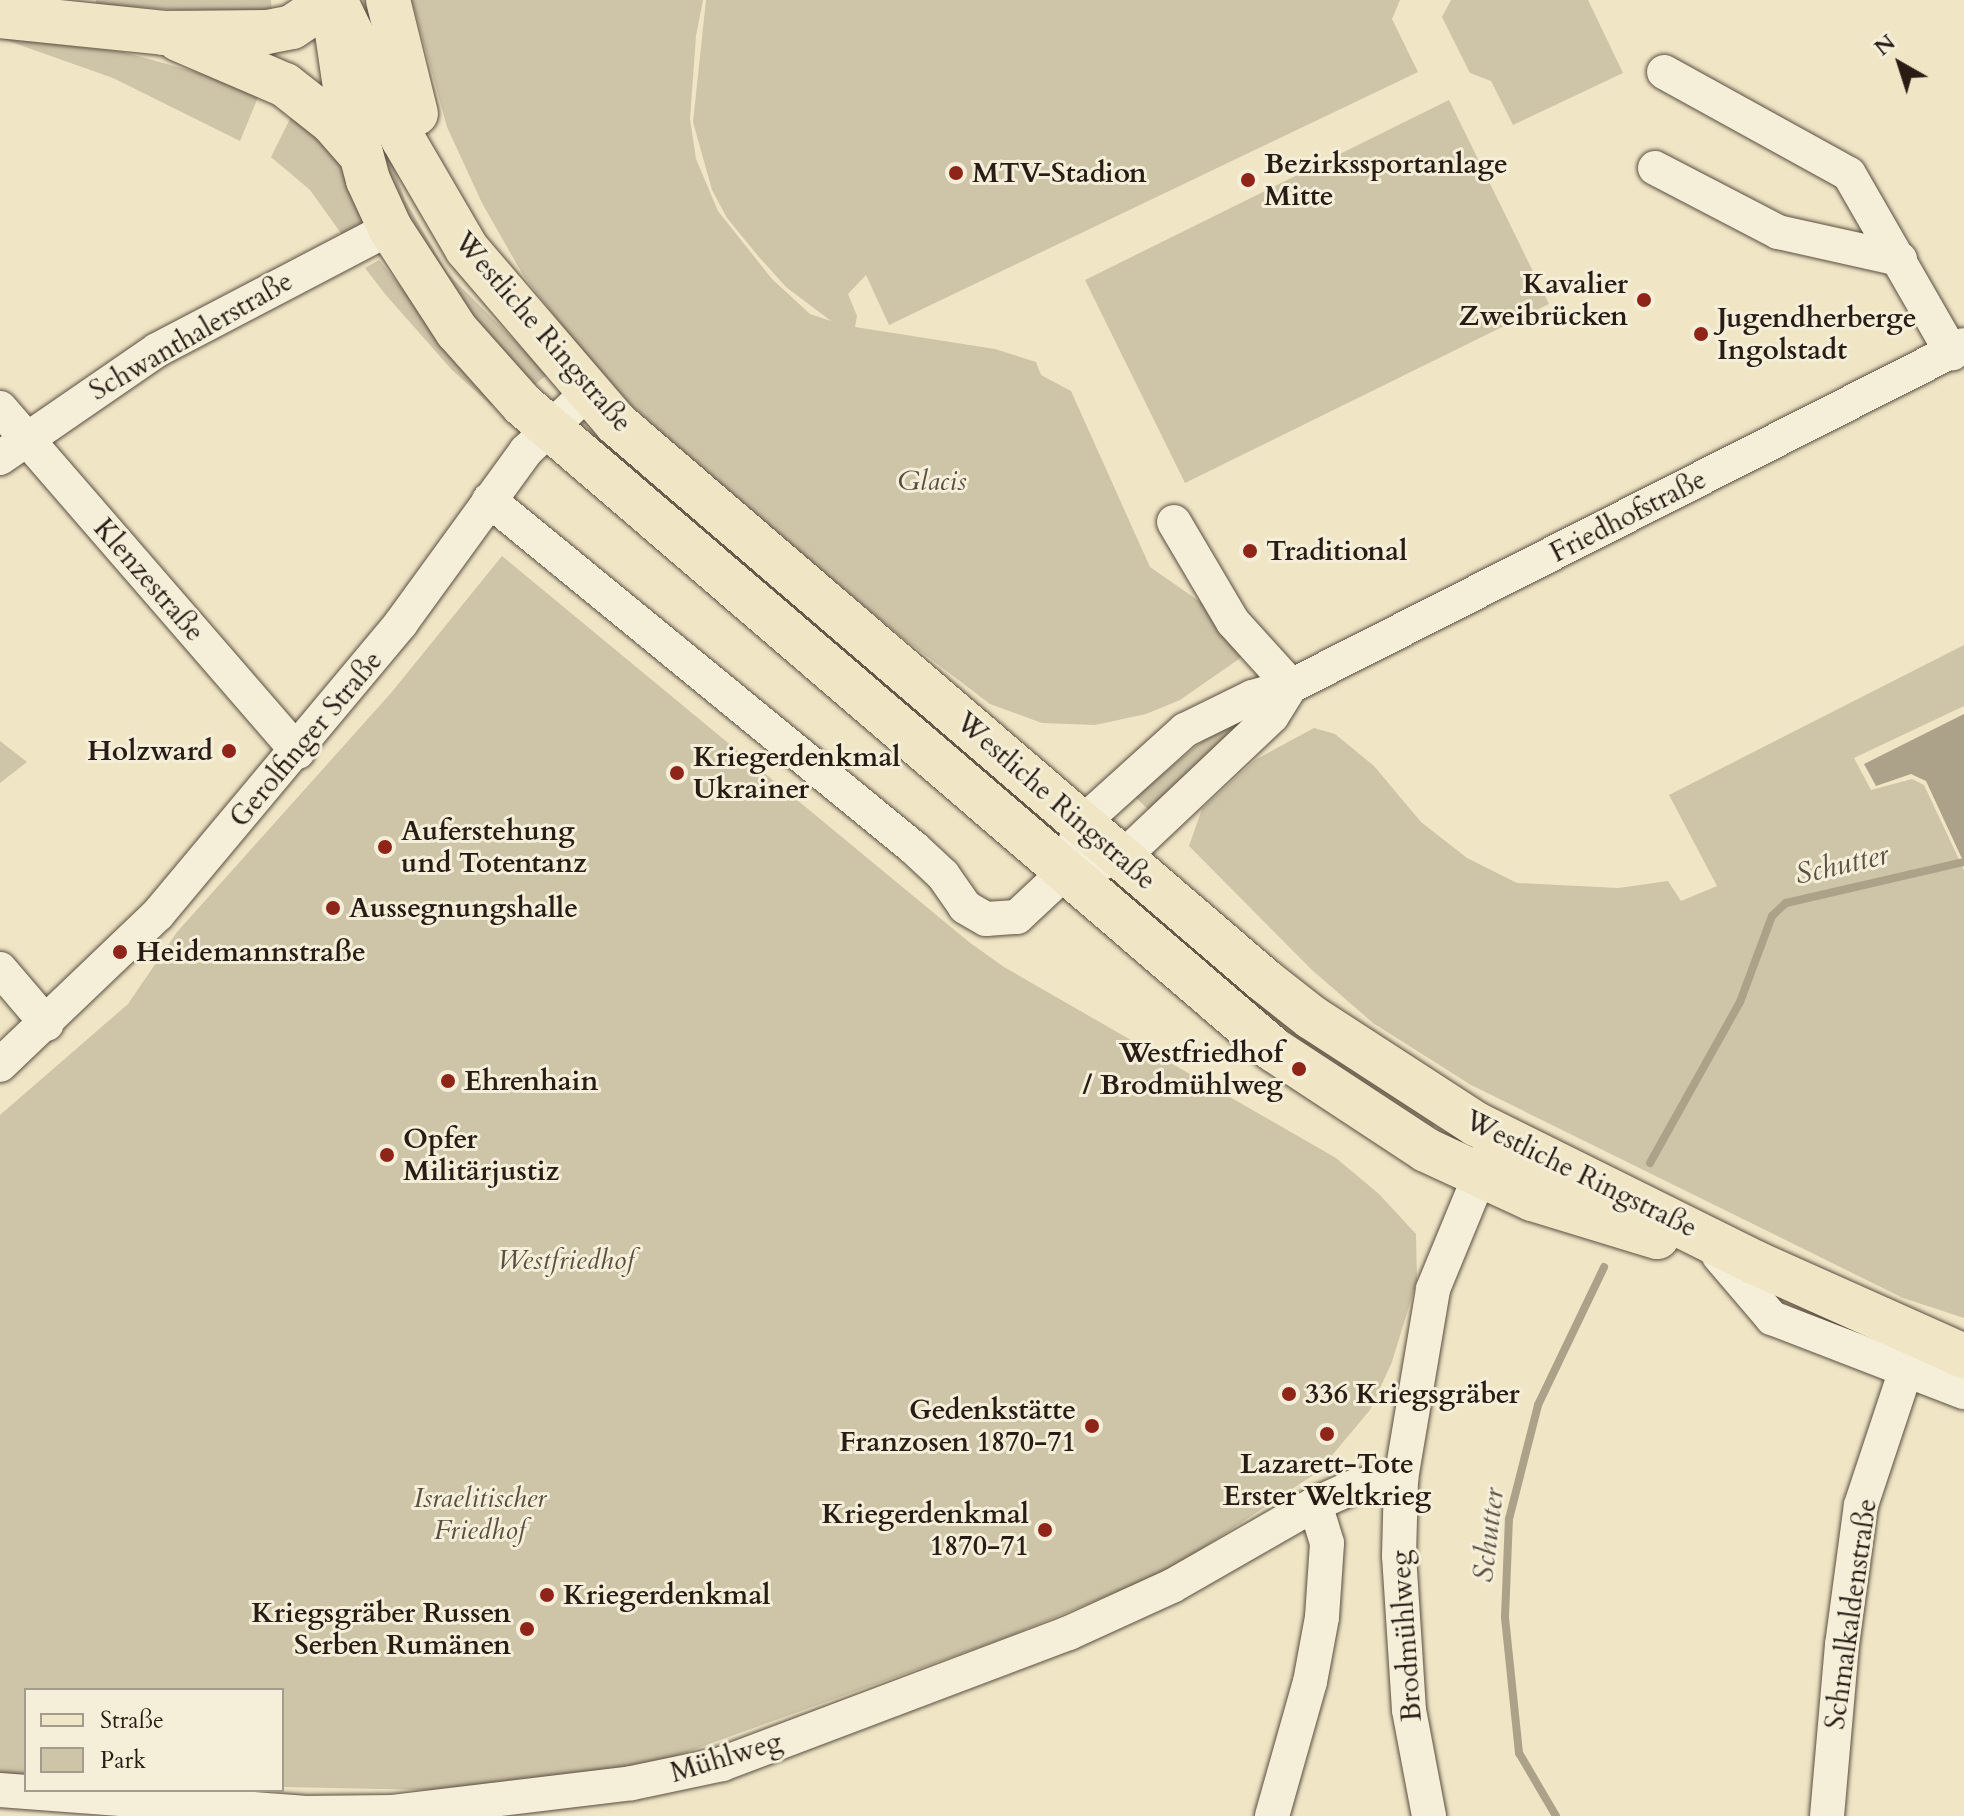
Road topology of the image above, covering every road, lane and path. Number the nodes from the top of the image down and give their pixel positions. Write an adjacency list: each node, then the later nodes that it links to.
1 (334, 0): 5 (main road); 7 (main road, Westliche Ringstraße); 9 (main road, Westliche Ringstraße)
2 (388, 0): 9 (main road, Westliche Ringstraße)
3 (63, 10): 4 (main road); 5 (main road)
4 (0, 16)
5 (164, 33): 7 (main road)
6 (1664, 72): 11 (street)
7 (361, 155): 10 (main road, Westliche Ringstraße)
8 (1655, 168): 11 (street)
9 (448, 220): 13 (main road, Westliche Ringstraße)
10 (390, 228): 15 (main road, Westliche Ringstraße); 16 (street, Schwanthalerstraße)
11 (1900, 259): 12 (street)
12 (1958, 349): 19 (street, Friedhofstraße)
13 (588, 392): 15 (street, Gerolfinger Straße); 21 (main road, Westliche Ringstraße)
14 (0, 408): 16 (street, Klenzestraße)
15 (548, 428): 17 (street, Gerolfinger Straße); 23 (main road, Westliche Ringstraße)
16 (13, 449): 20 (street, Klenzestraße)
17 (489, 500): 20 (street, Gerolfinger Straße); 23 (street, Westliche Ringstraße)
18 (1174, 522): 19 (street)
19 (1291, 686): 21 (street, Friedhofstraße); 22 (street, Friedhofstraße)
20 (298, 752): 25 (street, Gerolfinger Straße)
21 (1082, 823): 22 (main road, Westliche Ringstraße); 23 (street, Friedhofstraße)
22 (1123, 857): 23 (street, Friedhofstraße); 27 (main road, Westliche Ringstraße)
23 (1064, 873): 28 (main road, Westliche Ringstraße)
24 (0, 969): 25 (street)
25 (47, 1024): 26 (street, Gerolfinger Straße)
26 (0, 1065)
27 (1498, 1135): 28 (street, Brodmühlweg); 29 (main road, Westliche Ringstraße)
28 (1478, 1175): 29 (main road, Westliche Ringstraße); 33 (street, Brodmühlweg)
29 (1737, 1259): 30 (main road, Westliche Ringstraße); 31 (street, Westliche Ringstraße)
30 (1964, 1356)
31 (1906, 1370): 32 (street, Westliche Ringstraße); 41 (street, Schmalkaldenstraße)
32 (1964, 1392)
33 (1401, 1479): 34 (street, Mühlweg); 40 (street, Brodmühlweg)
34 (1315, 1504): 38 (street, Mühlweg); 39 (street)
35 (0, 1790): 36 (street, Mühlweg)
36 (24, 1792)
37 (25, 1792): 38 (street, Mühlweg)
38 (303, 1814)
39 (1272, 1816)
40 (1429, 1816)
41 (1827, 1816)

